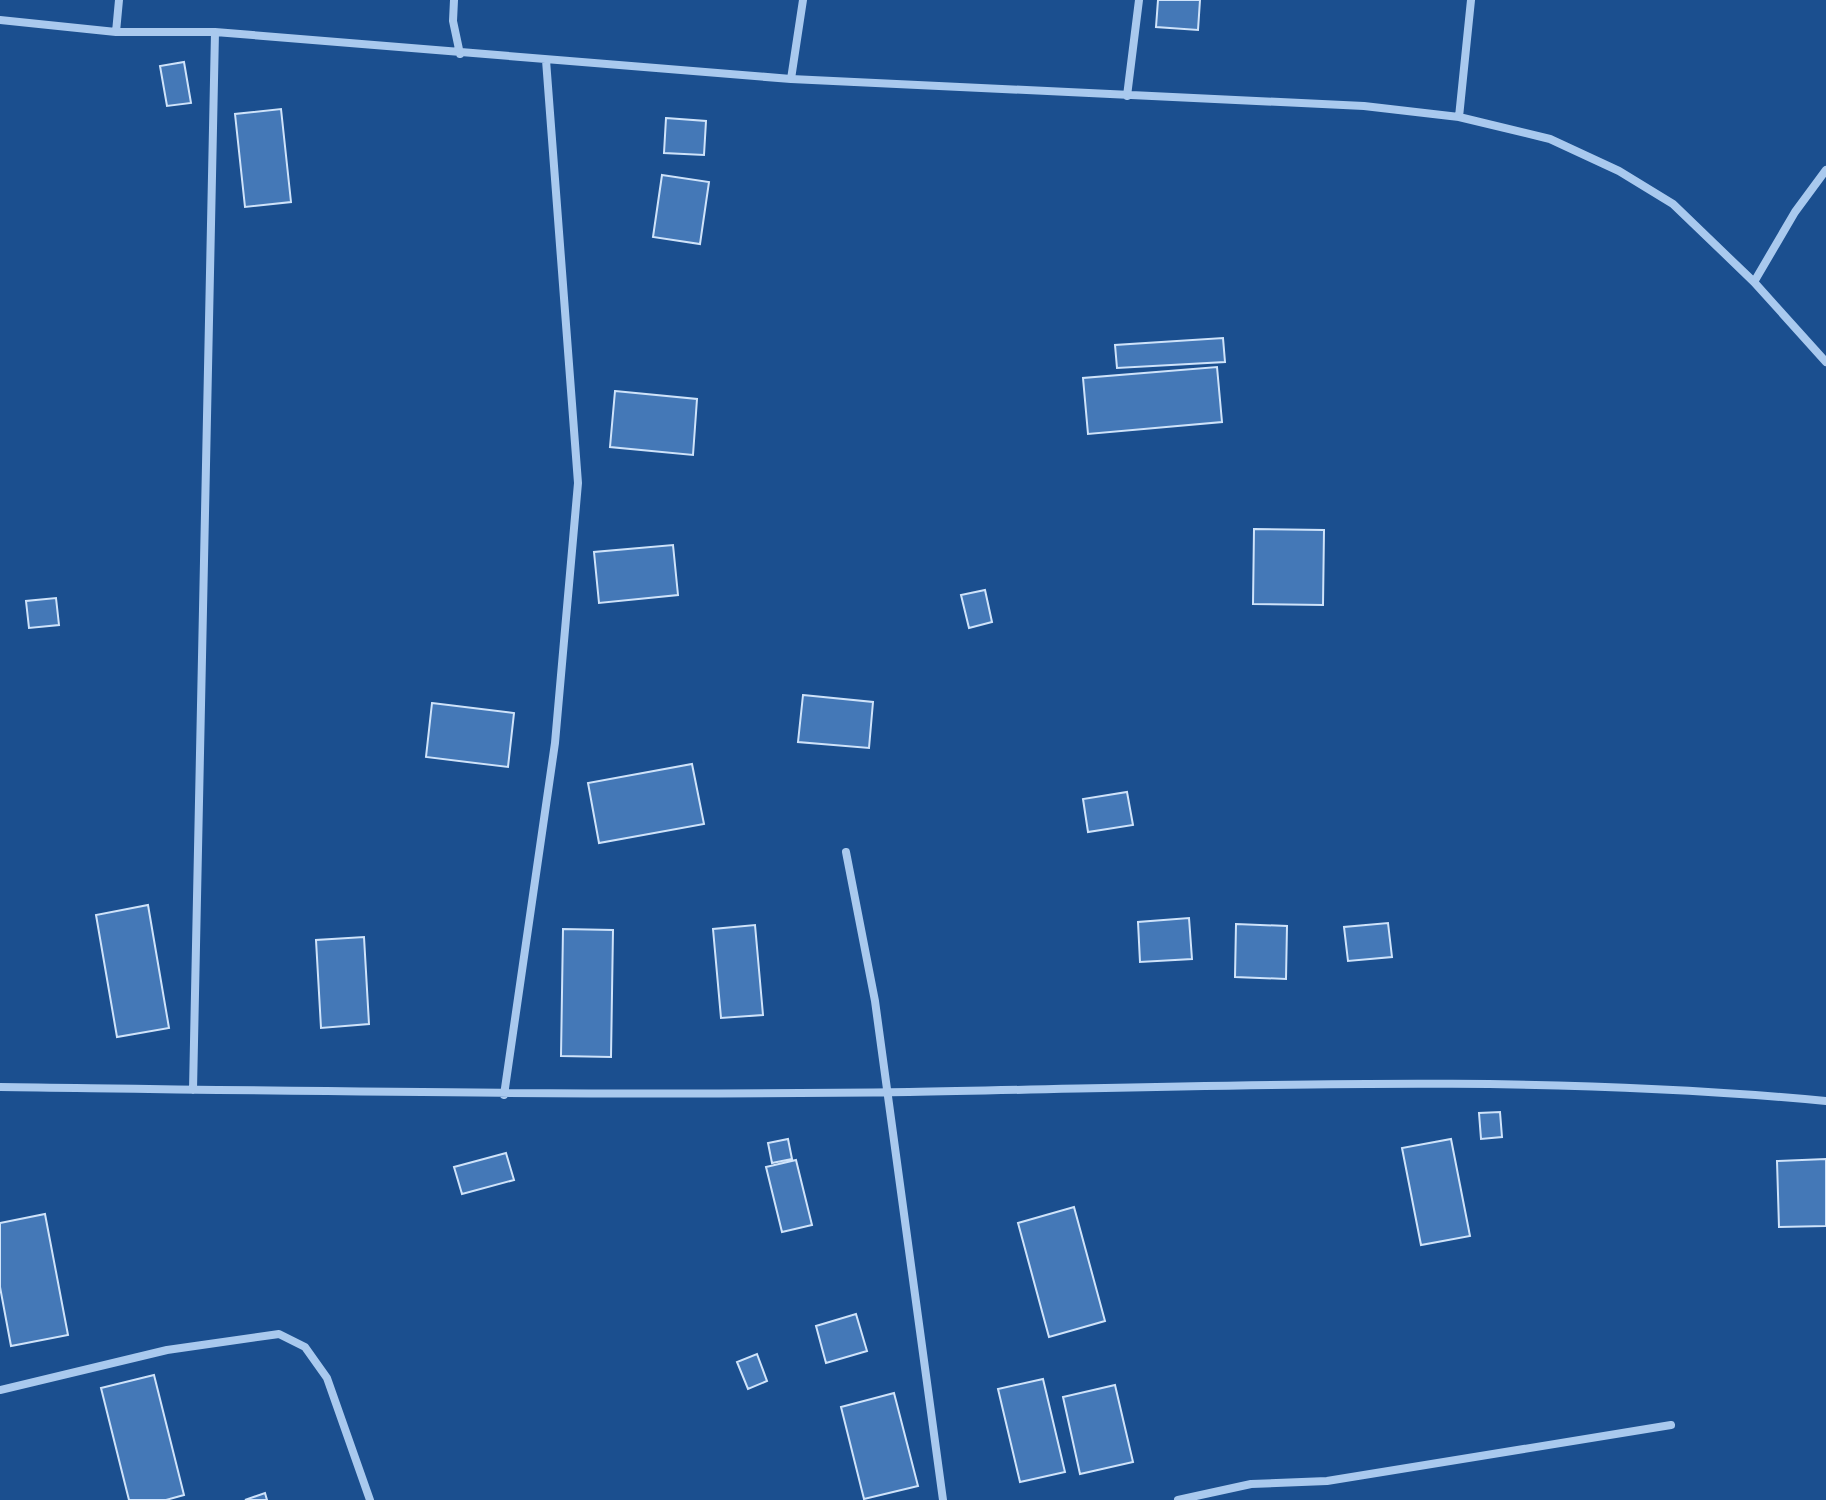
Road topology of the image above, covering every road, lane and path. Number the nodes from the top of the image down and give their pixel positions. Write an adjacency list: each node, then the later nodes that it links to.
1 (119, 0): 7 (street)
2 (454, 0): 9 (street)
3 (803, 0): 11 (street)
4 (1139, 0): 12 (street)
5 (1471, 0): 13 (street)
6 (0, 20): 7 (street)
7 (116, 32): 8 (street)
8 (215, 32): 9 (street); 19 (street)
9 (460, 54): 10 (street)
10 (546, 60): 11 (street); 21 (street)
11 (791, 79): 12 (street)
12 (1127, 96): 13 (street)
13 (1459, 117): 15 (street)
14 (1826, 170): 15 (street)
15 (1754, 282): 16 (street)
16 (1826, 362)
17 (846, 852): 20 (street)
18 (0, 1087): 19 (street)
19 (193, 1090): 21 (street)
20 (885, 1092): 21 (street); 22 (street); 26 (street)
21 (504, 1095)
22 (1826, 1101)
23 (0, 1390): 25 (street)
24 (1671, 1425): 27 (street)
25 (370, 1500)
26 (943, 1500)
27 (1178, 1500)

